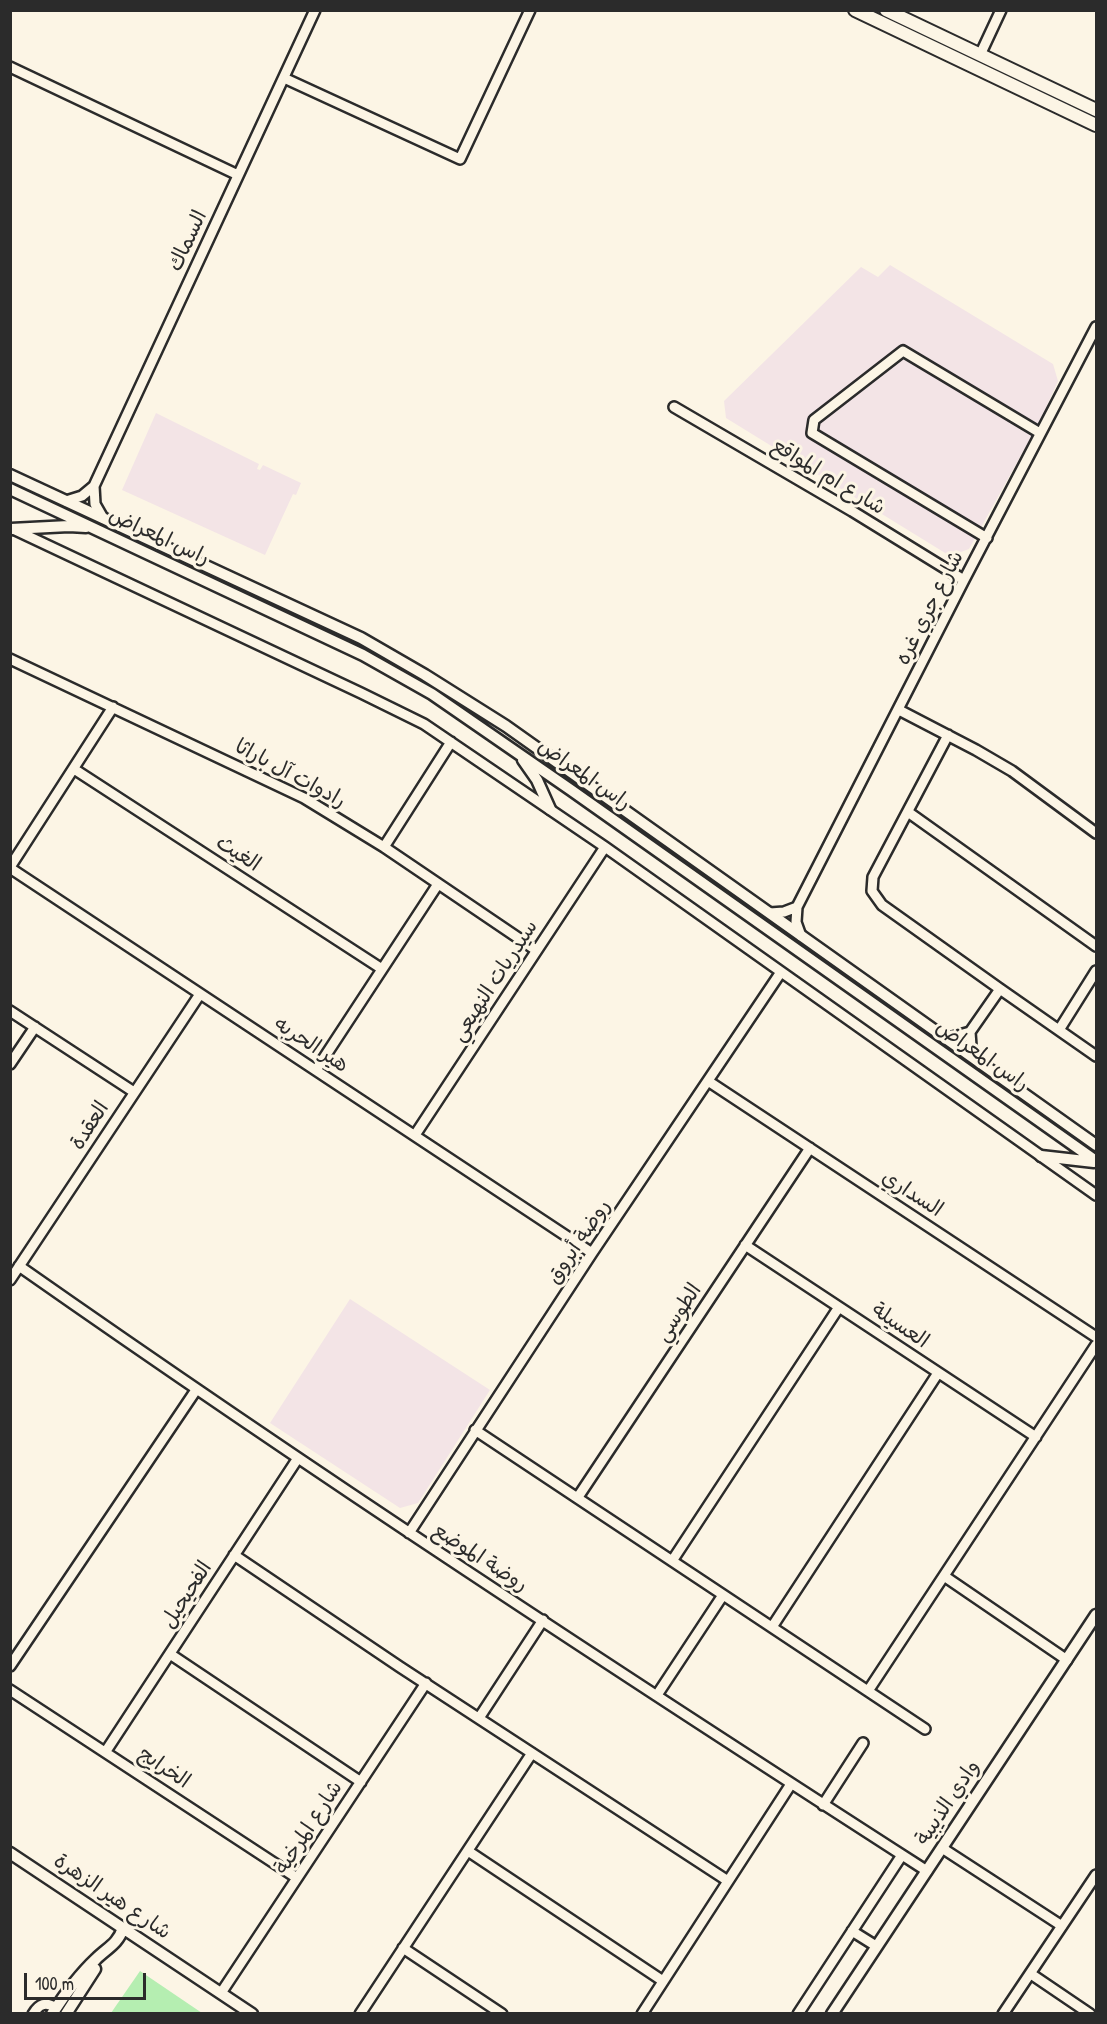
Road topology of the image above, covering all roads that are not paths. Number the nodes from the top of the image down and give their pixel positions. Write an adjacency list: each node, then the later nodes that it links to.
1 (315, 10): 8 (street, السماك)
2 (530, 10): 8 (street)
3 (855, 10): 10 (main road)
4 (886, 10): 6 (main road)
5 (1002, 10): 6 (street)
6 (980, 55): 9 (main road)
7 (10, 67): 11 (street)
8 (284, 78): 11 (street, السماك)
9 (1096, 110)
10 (1096, 125)
11 (238, 175): 16 (street, السماك)
12 (1096, 327): 14 (street, شارع جري غره)
13 (674, 407): 23 (street, شارع ام المواقع)
14 (1040, 433): 22 (street, شارع جري غره); 22 (street)
15 (10, 475): 18 (street, راس المعراض)
16 (94, 486): 18 (street); 19 (street)
17 (10, 489): 21 (street, راس المعراض)
18 (66, 501): 19 (street, راس المعراض)
19 (104, 519): 39 (street, راس المعراض)
20 (11, 528): 21 (street); 28 (street)
21 (95, 528): 29 (street, راس المعراض)
22 (987, 538): 23 (street, شارع جري غره)
23 (964, 580): 26 (street, شارع جري غره)
24 (10, 659): 25 (street, رادوات آل باراثا)
25 (113, 707): 30 (street); 35 (street, رادوات آل باراثا)
26 (899, 710): 27 (street); 38 (street, شارع جري غره)
27 (948, 735): 32 (street); 33 (street)
28 (451, 742): 31 (street); 35 (street)
29 (518, 753): 31 (street); 63 (street, راس المعراض)
30 (74, 769): 36 (street); 43 (street, الغيث)
31 (550, 809): 34 (street)
32 (908, 812): 41 (street); 46 (street)
33 (1096, 833)
34 (605, 847): 42 (street, سيدريات النهيعي); 45 (street)
35 (384, 848): 37 (street, رادوات آل باراثا)
36 (10, 867): 47 (street, هير الحربه)
37 (438, 884): 42 (street, رادوات آل باراثا); 43 (street)
38 (797, 907): 39 (street); 40 (street)
39 (770, 913): 40 (street, راس المعراض)
40 (801, 936): 52 (street, راس المعراض)
41 (1096, 946)
42 (536, 950): 59 (street, سيدريات النهيعي)
43 (382, 969): 56 (street)
44 (1096, 971): 50 (street)
45 (781, 972): 57 (street, روضة أبروق); 62 (street)
46 (1000, 989): 50 (street); 51 (street)
47 (200, 993): 56 (street, هير الحربه); 58 (street, العقدة)
48 (10, 1011): 49 (street)
49 (35, 1027): 55 (street); 58 (street)
50 (1059, 1030): 53 (street)
51 (970, 1032): 52 (street); 54 (street)
52 (945, 1039): 54 (street, راس المعراض)
53 (1096, 1056)
54 (976, 1060): 60 (street, راس المعراض)
55 (10, 1064)
56 (316, 1070): 59 (street, هير الحربه)
57 (708, 1081): 61 (street, السداري); 66 (street, روضة أبروق)
58 (134, 1092): 67 (street, العقدة)
59 (415, 1135): 66 (street, هير الحربه)
60 (1096, 1145)
61 (810, 1148): 65 (street, الطوسي); 70 (street, السداري)
62 (1041, 1156): 63 (street); 64 (street)
63 (1096, 1162)
64 (1096, 1195)
65 (745, 1245): 69 (street, العسيلة); 77 (street, الطوسي)
66 (592, 1254): 74 (street, روضة أبروق)
67 (20, 1266): 68 (street, العقدة); 73 (street, روضة الموضع)
68 (10, 1280)
69 (839, 1307): 72 (street, العسيلة); 80 (street)
70 (1096, 1337)
71 (1096, 1346): 75 (street)
72 (938, 1373): 75 (street, العسيلة); 85 (street)
73 (196, 1390): 76 (street, روضة الموضع); 88 (street)
74 (475, 1430): 77 (street); 78 (street, روضة أبروق)
75 (1036, 1437): 81 (street)
76 (298, 1458): 78 (street, روضة الموضع); 79 (street, الفحيحيل)
77 (578, 1497): 80 (street)
78 (409, 1533): 84 (street, روضة الموضع)
79 (234, 1555): 86 (street, الفحيحيل); 89 (street)
80 (672, 1561): 82 (street)
81 (944, 1576): 87 (street); 91 (street)
82 (723, 1595): 85 (street); 92 (street)
83 (1096, 1615): 87 (street, وادي الذيبية)
84 (543, 1620): 92 (street, روضة الموضع); 93 (street)
85 (772, 1627): 91 (street)
86 (170, 1654): 96 (street, الفحيحيل); 98 (street)
87 (1067, 1660): 101 (street, وادي الذيبية)
88 (10, 1665)
89 (426, 1683): 93 (street); 98 (street, شارع المرخية)
90 (10, 1690): 96 (street, الخرايج)
91 (868, 1691): 94 (street)
92 (657, 1695): 99 (street, روضة الموضع)
93 (479, 1718): 97 (street)
94 (925, 1729)
95 (863, 1743): 100 (street)
96 (106, 1751): 107 (street, الخرايج)
97 (532, 1753): 102 (street); 108 (street)
98 (361, 1782): 107 (street, شارع المرخية)
99 (790, 1784): 100 (street, روضة الموضع); 108 (street)
100 (823, 1805): 104 (street, روضة الموضع)
101 (942, 1848): 105 (street, وادي الذيبية); 109 (street)
102 (468, 1851): 114 (street); 116 (street)
103 (10, 1854): 110 (street, شارع هير الزهرة)
104 (902, 1855): 105 (street, روضة الموضع); 111 (street)
105 (927, 1871): 113 (street, وادي الذيبية)
106 (1096, 1877): 109 (street)
107 (297, 1878): 117 (street, شارع المرخية)
108 (728, 1881): 116 (street)
109 (1062, 1926): 115 (street)
110 (123, 1928): 112 (street, شارع هير الزهرة); 118 (street)
111 (852, 1931): 113 (street); 124 (street)
112 (139, 1939): 117 (street, شارع هير الزهرة); 118 (street)
113 (876, 1946): 125 (street, وادي الذيبية)
114 (403, 1948): 121 (street); 122 (street)
115 (1030, 1974): 126 (street); 127 (street)
116 (663, 1981): 123 (street)
117 (221, 1994): 120 (street, شارع هير الزهرة)
118 (58, 2012): 119 (street)
119 (33, 2013)
120 (252, 2013)
121 (360, 2013)
122 (502, 2013)
123 (642, 2013)
124 (798, 2013)
125 (832, 2013)
126 (1003, 2013)
127 (1090, 2013)

